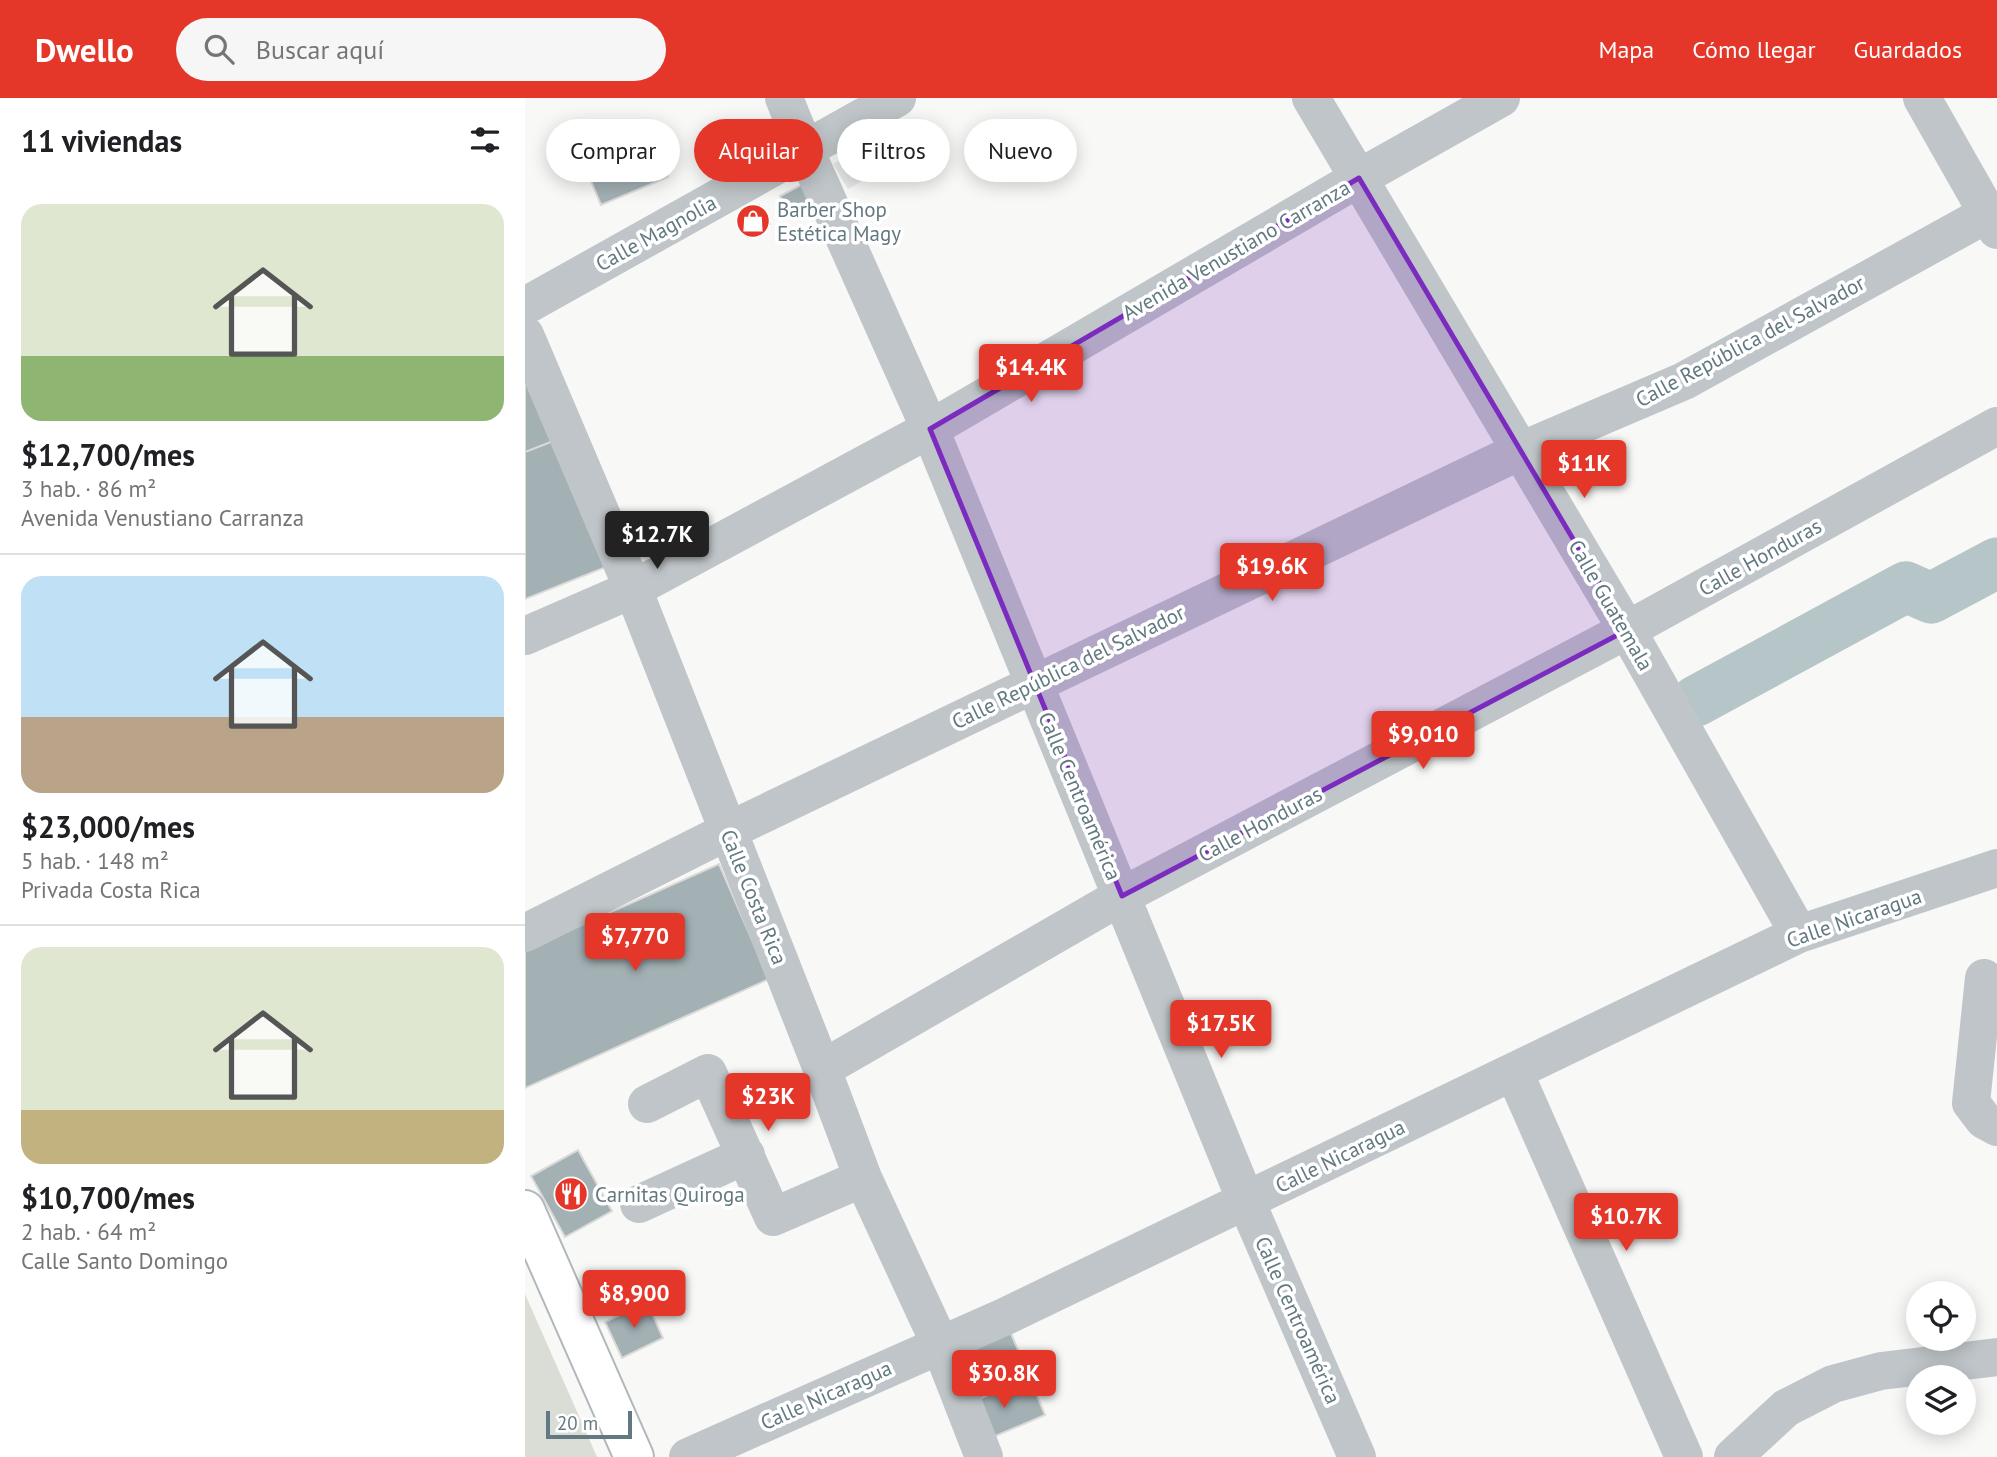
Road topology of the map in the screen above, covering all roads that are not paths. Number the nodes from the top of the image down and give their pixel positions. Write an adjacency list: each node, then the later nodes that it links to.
1 (784, 98): 6 (street, Calle Centroamérica)
2 (897, 98): 7 (street, Calle Magnolia)
3 (1311, 98): 8 (street, Calle Guatemala)
4 (1501, 98): 8 (street, Avenida Venustiano Carranza)
5 (1922, 98): 11 (street)
6 (792, 119)
7 (823, 140)
8 (1359, 178): 15 (street, Avenida Venustiano Carranza); 16 (street, Calle Guatemala)
9 (748, 182): 12 (street, Calle Magnolia)
10 (819, 182): 15 (street, Calle Centroamérica)
11 (1992, 222): 16 (street, Calle República del Salvador)
12 (525, 306)
13 (525, 335): 17 (street, Calle Costa Rica)
14 (1997, 426): 18 (street, Calle Honduras)
15 (930, 429): 17 (street, Avenida Venustiano Carranza); 20 (street, Calle Centroamérica)
16 (1520, 451): 18 (street, Calle Guatemala); 20 (street, Calle República del Salvador)
17 (633, 589): 19 (street, Avenida Venustiano Carranza); 21 (street, Calle Costa Rica)
18 (1627, 630): 23 (street, Calle Honduras); 25 (street, Calle Guatemala)
19 (525, 636)
20 (1033, 684): 21 (street, Calle República del Salvador); 23 (street, Calle Centroamérica)
21 (728, 831): 24 (street, Calle República del Salvador); 27 (street, Calle Costa Rica)
22 (1997, 869): 25 (street, Calle Nicaragua)
23 (1122, 897): 27 (street, Calle Honduras); 33 (street, Calle Centroamérica)
24 (525, 933)
25 (1799, 934): 28 (street, Calle Nicaragua)
26 (1983, 978): 30 (street)
27 (822, 1069): 32 (street, Calle Costa Rica)
28 (1514, 1072): 33 (street, Calle Nicaragua); 42 (street)
29 (647, 1104): 31 (street)
30 (1997, 1127)
31 (746, 1155): 32 (street); 34 (street)
32 (863, 1178): 36 (street, Calle Costa Rica)
33 (1246, 1200): 36 (street, Calle Nicaragua); 41 (street, Calle Centroamérica)
34 (639, 1204)
35 (525, 1210): 38 (main road)
36 (940, 1344): 39 (street, Calle Nicaragua); 40 (street, Calle Costa Rica)
37 (1997, 1357): 43 (street)
38 (634, 1457)
39 (688, 1457)
40 (983, 1457)
41 (1357, 1457)
42 (1684, 1457)
43 (1733, 1457)

